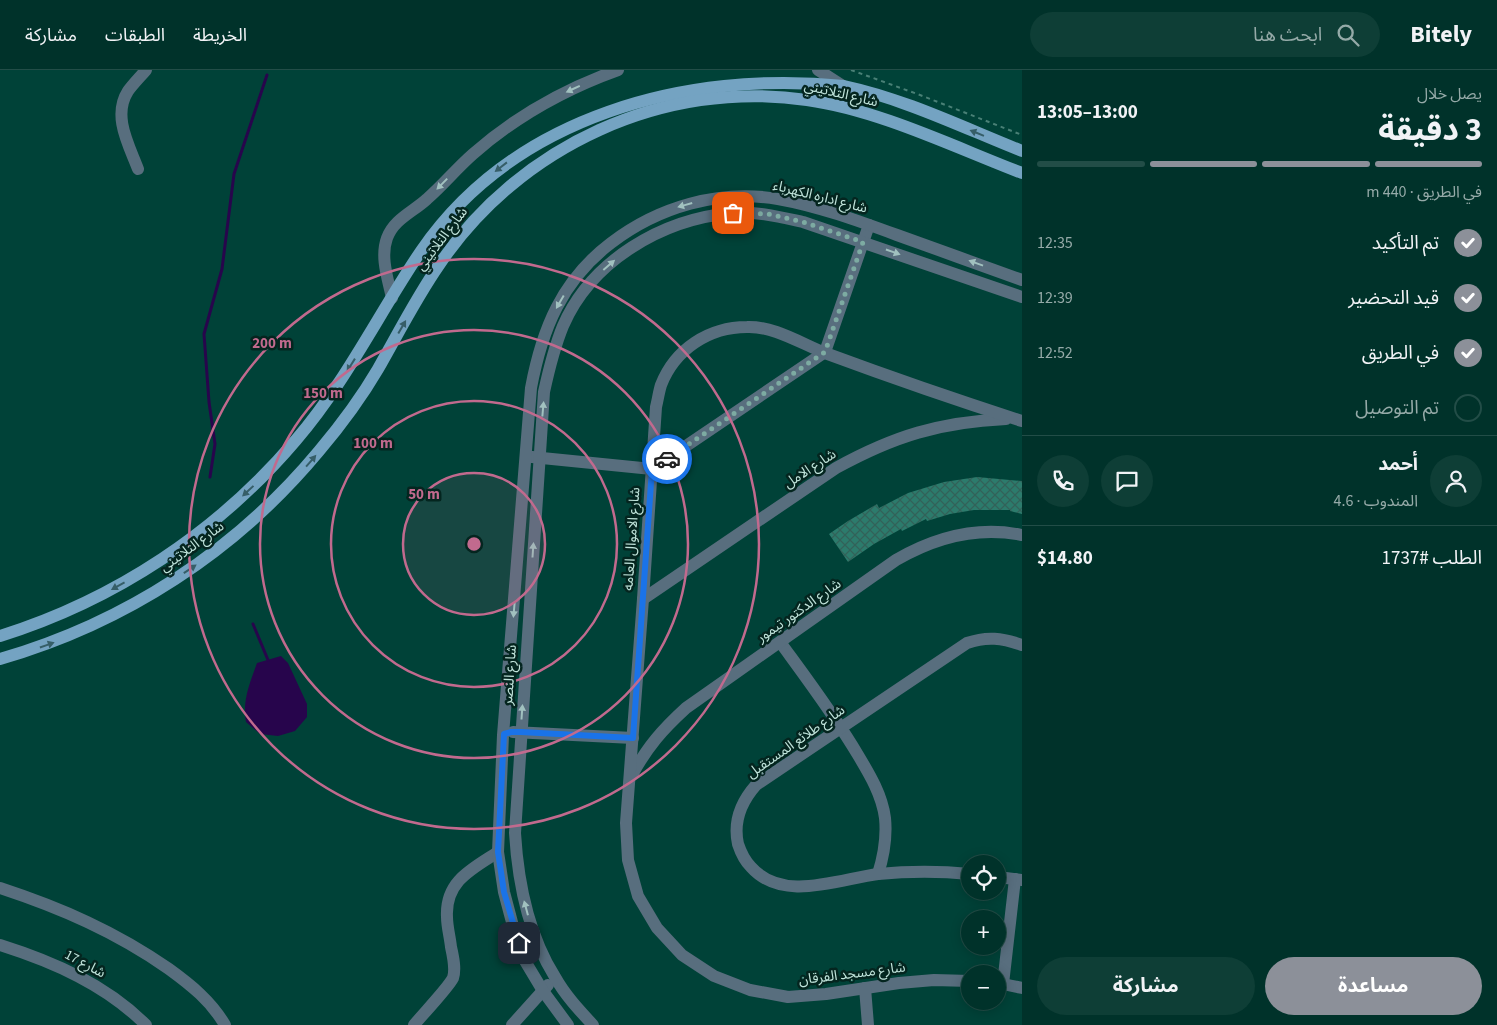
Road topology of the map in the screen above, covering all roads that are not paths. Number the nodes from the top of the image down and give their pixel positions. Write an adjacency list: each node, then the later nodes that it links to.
1 (146, 70): 6 (street)
2 (618, 70): 12 (street, one-way to 12)
3 (818, 70): 4 (street)
4 (843, 86): 5 (main road, شارع التلاتيني, one-way to 4); 12 (main road, شارع التلاتيني, one-way to 12)
5 (1022, 151)
6 (138, 169)
7 (1022, 174): 22 (main road, شارع التلاتيني, one-way to 7)
8 (869, 225): 9 (street); 10 (street, شارع اداره الكهرباء, one-way to 8); 15 (street, شارع اداره الكهرباء, one-way to 15)
9 (863, 242): 11 (street, شارع اداره الكهرباء, one-way to 11); 13 (street); 15 (street, شارع اداره الكهرباء, one-way to 9)
10 (1022, 280)
11 (1022, 297)
12 (392, 298): 19 (main road, شارع التلاتيني, one-way to 19)
13 (825, 352): 14 (street, شارع الاموال العامه); 16 (street); 16 (street, شارع الاموال العامه)
14 (1019, 420): 18 (street, شارع الامل)
15 (533, 457): 16 (street); 24 (street, شارع النصر, one-way to 15); 25 (street, شارع النصر, one-way to 25)
16 (652, 469): 18 (street, شارع الاموال العامه)
17 (1022, 535): 20 (street, شارع الدكتور تيمور)
18 (644, 599): 26 (street, شارع الاموال العامه)
19 (0, 636)
20 (780, 642): 23 (street); 27 (street, شارع الدكتور تيمور)
21 (1022, 645): 23 (street, شارع طلائع المستقبل)
22 (0, 659)
23 (842, 728): 29 (street); 29 (street, شارع طلائع المستقبل)
24 (521, 732): 25 (street); 26 (street); 35 (street, شارع النصر, one-way to 24)
25 (504, 734): 28 (street, شارع النصر)
26 (633, 738): 27 (street, شارع مسجد الفرقان)
27 (630, 780): 38 (street, شارع مسجد الفرقان)
28 (498, 852): 40 (street, شارع النصر); 43 (street)
29 (878, 874): 30 (street, شارع طلائع المستقبل)
30 (961, 874)
31 (1018, 879): 34 (street)
32 (0, 888): 42 (street)
33 (0, 945): 41 (street, شارع 17)
34 (1003, 965)
35 (554, 977): 40 (street); 46 (street, شارع النصر)
36 (961, 980): 38 (street, شارع مسجد الفرقان)
37 (1006, 985): 39 (street)
38 (865, 988): 47 (street)
39 (1022, 988)
40 (543, 990): 44 (street); 45 (street, شارع النصر)
41 (146, 1025)
42 (225, 1025)
43 (414, 1025)
44 (512, 1025)
45 (568, 1025)
46 (593, 1025)
47 (868, 1025)

